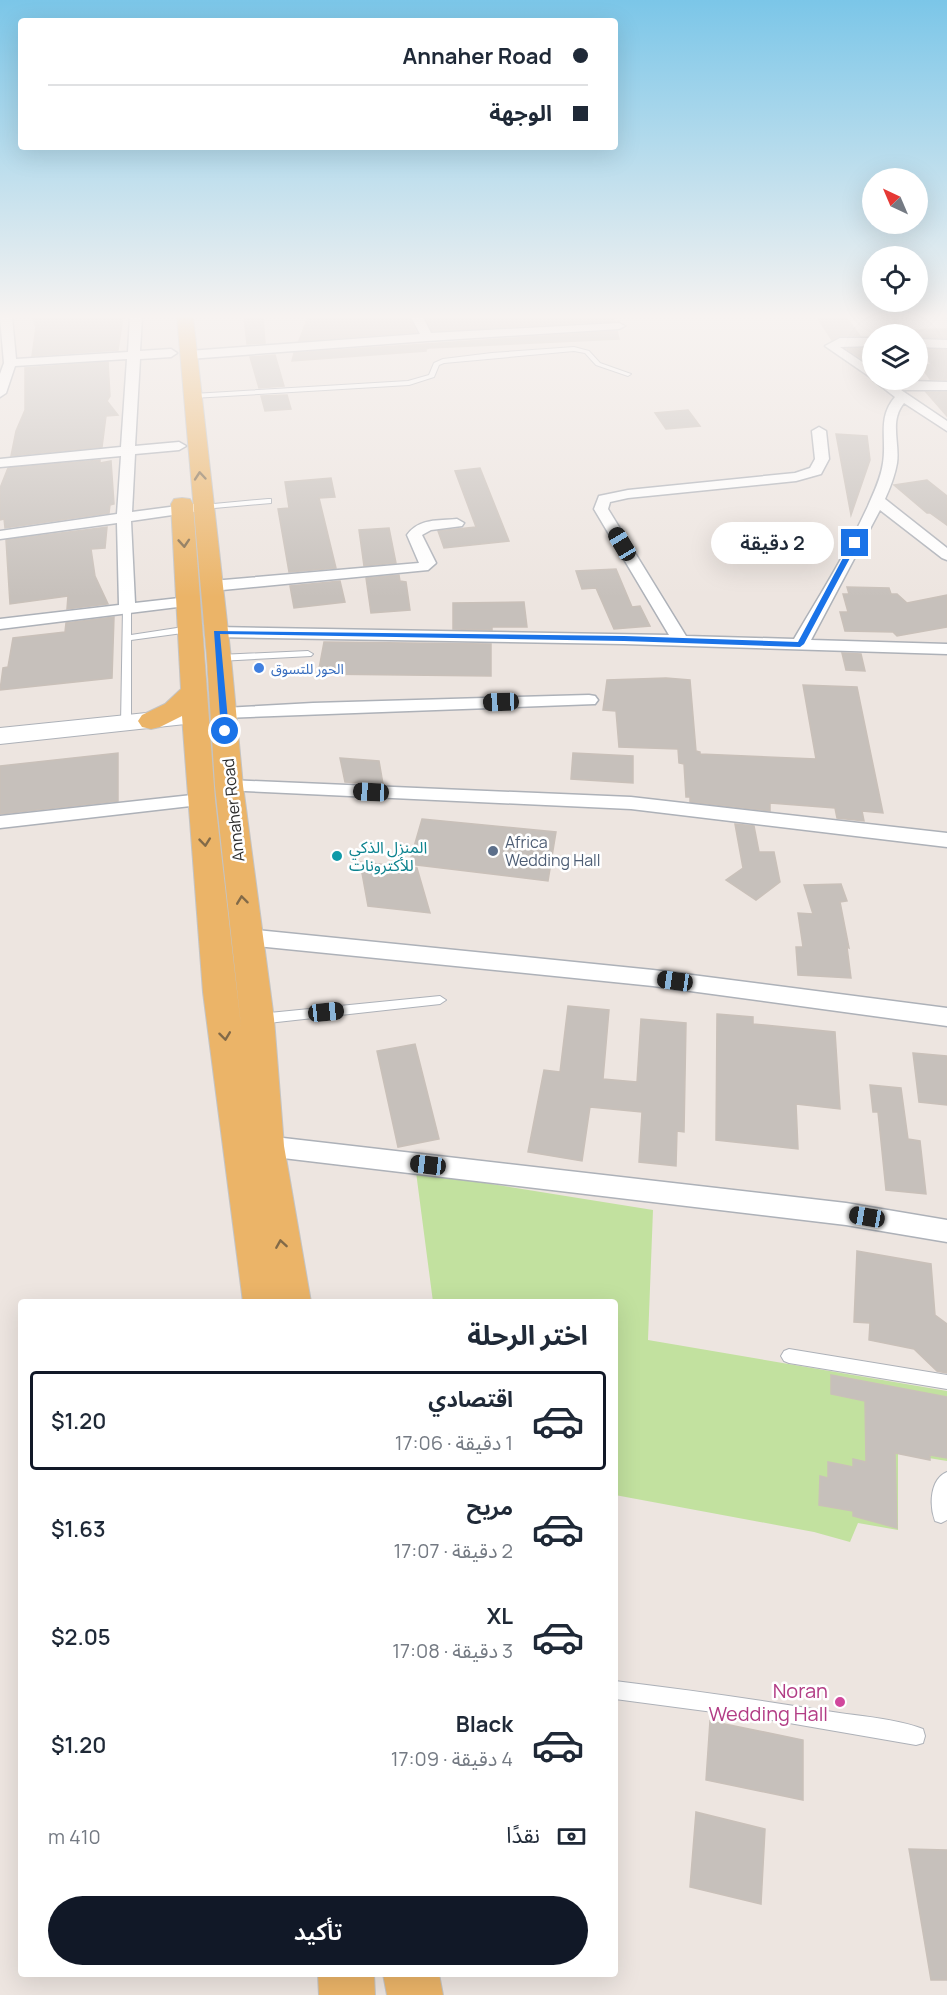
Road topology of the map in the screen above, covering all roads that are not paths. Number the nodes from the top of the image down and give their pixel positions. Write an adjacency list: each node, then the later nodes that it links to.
1 (130, 410): 9 (street)
2 (179, 410): 8 (main road, Annaher Road)
3 (193, 410): 13 (main road, Annaher Road, one-way to 3)
4 (891, 410): 11 (street)
5 (923, 410): 6 (street)
6 (947, 427)
7 (819, 431): 24 (street)
8 (179, 446): 9 (street); 13 (main road, Annaher Road)
9 (127, 450): 10 (street); 14 (street)
10 (0, 463)
11 (877, 500): 17 (street); 25 (street)
12 (268, 501): 13 (lane)
13 (193, 508): 14 (street); 18 (main road, Annaher Road); 19 (main road, Annaher Road, one-way to 19)
14 (124, 518): 16 (street); 20 (street)
15 (457, 523): 18 (street)
16 (0, 536)
17 (947, 555)
18 (212, 586): 26 (main road, Annaher Road)
19 (188, 602): 20 (street); 22 (main road, Annaher Road)
20 (127, 608): 21 (street); 23 (lane)
21 (0, 624)
22 (190, 629): 23 (lane); 30 (main road, Annaher Road)
23 (127, 638): 32 (lane)
24 (680, 640): 25 (street); 26 (street)
25 (800, 644): 27 (street)
26 (218, 645): 28 (lane); 31 (main road, Annaher Road)
27 (947, 649)
28 (308, 654)
29 (589, 700): 31 (street)
30 (194, 703): 32 (main road); 34 (main road, Annaher Road)
31 (224, 713): 35 (main road, Annaher Road)
32 (139, 723): 33 (main road); 34 (main road)
33 (0, 736)
34 (197, 743): 36 (main road, Annaher Road)
35 (229, 786): 38 (street); 39 (main road, Annaher Road, one-way to 35)
36 (201, 800): 37 (street); 43 (main road, Annaher Road, one-way to 43)
37 (0, 822)
38 (947, 840)
39 (247, 937): 41 (street); 42 (main road, Annaher Road)
40 (440, 1000): 42 (lane)
41 (947, 1017)
42 (257, 1019): 43 (main road, Annaher Road)
43 (254, 1152): 44 (street); 45 (main road); 46 (main road, Annaher Road, one-way to 43)
44 (947, 1231)
45 (263, 1299)
46 (290, 1299)
47 (789, 1356): 48 (lane)
48 (947, 1382)
49 (947, 1480): 50 (lane)
50 (941, 1515)
51 (618, 1690): 52 (lane)
52 (916, 1736)
53 (345, 1977): 55 (main road)
54 (412, 1977): 56 (main road)
55 (347, 1995)
56 (415, 1995)

